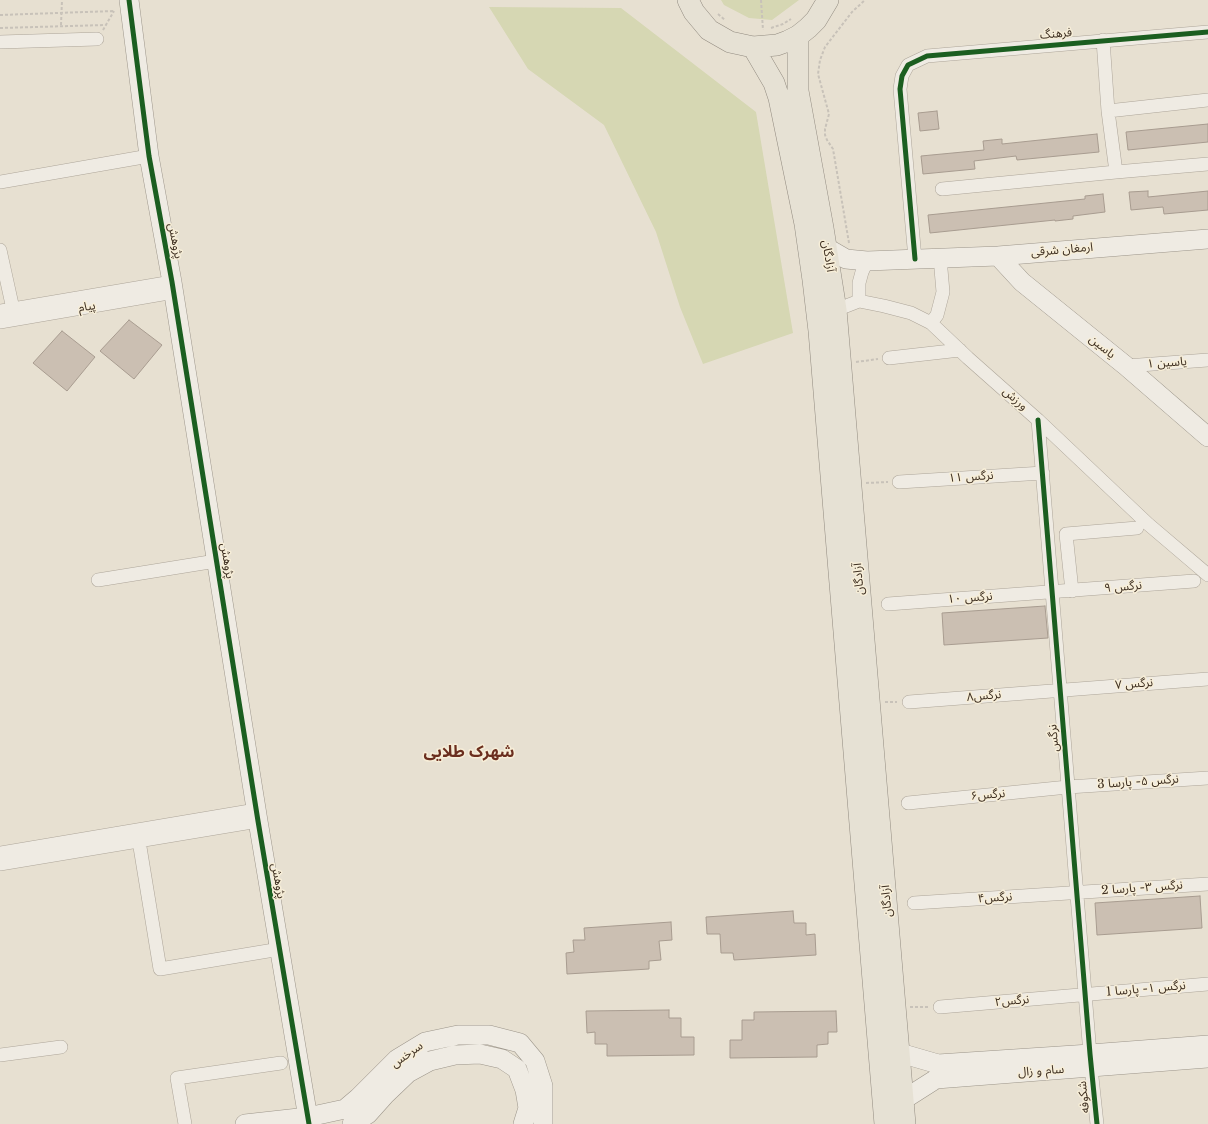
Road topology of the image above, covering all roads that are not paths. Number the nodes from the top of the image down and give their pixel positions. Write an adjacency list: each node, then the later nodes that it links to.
1 (686, 0): 6 (main road)
2 (828, 0): 4 (main road)
3 (123, 3): 12 (street, پژوهش)
4 (797, 26): 6 (main road); 18 (main road, آزادگان)
5 (1208, 32): 8 (street, فرهنگ)
6 (760, 38): 57 (main road, آزادگان)
7 (97, 39): 9 (street)
8 (1103, 40): 11 (street); 22 (street, فرهنگ)
9 (0, 42)
10 (1208, 100): 11 (street)
11 (1108, 111): 14 (street)
12 (149, 156): 15 (street); 24 (street, پژوهش)
13 (1208, 164): 14 (street)
14 (1116, 172): 16 (street)
15 (0, 182)
16 (942, 189)
17 (1208, 239): 20 (street, ارمغان شرقی)
18 (827, 248): 23 (street); 27 (main road, آزادگان)
19 (0, 250): 26 (street)
20 (998, 256): 21 (street, ارمغان شرقی); 33 (street, یاسین)
21 (940, 258): 22 (street, ارمغان شرقی); 29 (street)
22 (915, 259): 23 (street, ارمغان شرقی)
23 (860, 261): 25 (street)
24 (173, 287): 26 (street, پیام); 28 (street, پیام); 39 (street, پژوهش)
25 (859, 302): 27 (street, ورزش); 29 (street, ورزش)
26 (6, 310)
27 (836, 310): 56 (main road, آزادگان)
28 (0, 322)
29 (931, 323): 30 (street, ورزش)
30 (960, 350): 31 (street); 34 (street, ورزش)
31 (889, 358)
32 (1208, 360): 33 (street, یاسین ۱)
33 (1126, 366): 35 (street, یاسین)
34 (1038, 420): 36 (street, نرگس); 40 (street, ورزش)
35 (1208, 437)
36 (1042, 473): 37 (street, نرگس ۱۱); 44 (street, نرگس)
37 (899, 482)
38 (1136, 528): 43 (street)
39 (216, 561): 41 (street); 52 (street, پژوهش)
40 (1208, 575)
41 (98, 580)
42 (1194, 581): 43 (street, نرگس ۹)
43 (1072, 591): 44 (street, نرگس ۹)
44 (1052, 592): 45 (street, نرگس ۱۰); 47 (street, نرگس)
45 (888, 604)
46 (1208, 679): 47 (street, نرگس ۷)
47 (1060, 689): 48 (street, نرگس۸); 50 (street, نرگس)
48 (909, 702)
49 (1208, 778): 50 (street, نرگس ۵- پارسا 3)
50 (1068, 787): 51 (street, نرگس۶); 59 (street, نرگس)
51 (908, 803)
52 (257, 816): 53 (street); 54 (street); 61 (street, پژوهش)
53 (139, 841): 55 (street); 61 (street)
54 (0, 853)
55 (0, 864)
56 (884, 868): 57 (main road); 67 (main road, آزادگان)
57 (864, 870): 79 (main road, آزادگان)
58 (1208, 884): 59 (street, نرگس ۳- پارسا 2)
59 (1077, 893): 60 (street, نرگس۴); 63 (street, نرگس)
60 (914, 903)
61 (280, 949): 73 (street, پژوهش)
62 (1208, 984): 63 (street, نرگس ۱- پارسا 1)
63 (1085, 995): 64 (street, نرگس۲); 70 (street, نرگس)
64 (940, 1007)
65 (1208, 1045): 70 (street, سام و زال)
66 (61, 1047): 68 (street)
67 (900, 1053): 70 (street, سام و زال); 72 (main road, آزادگان)
68 (0, 1055)
69 (1208, 1058): 70 (street, سام و زال)
70 (1090, 1061): 72 (street, سام و زال); 81 (street, شکوفه)
71 (281, 1063): 74 (street)
72 (903, 1100): 80 (main road, آزادگان)
73 (309, 1120): 75 (street, سرخس); 78 (street, سرخس)
74 (185, 1124)
75 (245, 1124)
76 (352, 1124): 77 (street, سرخس)
77 (523, 1124)
78 (543, 1124)
79 (885, 1124)
80 (905, 1124)
81 (1097, 1124)

